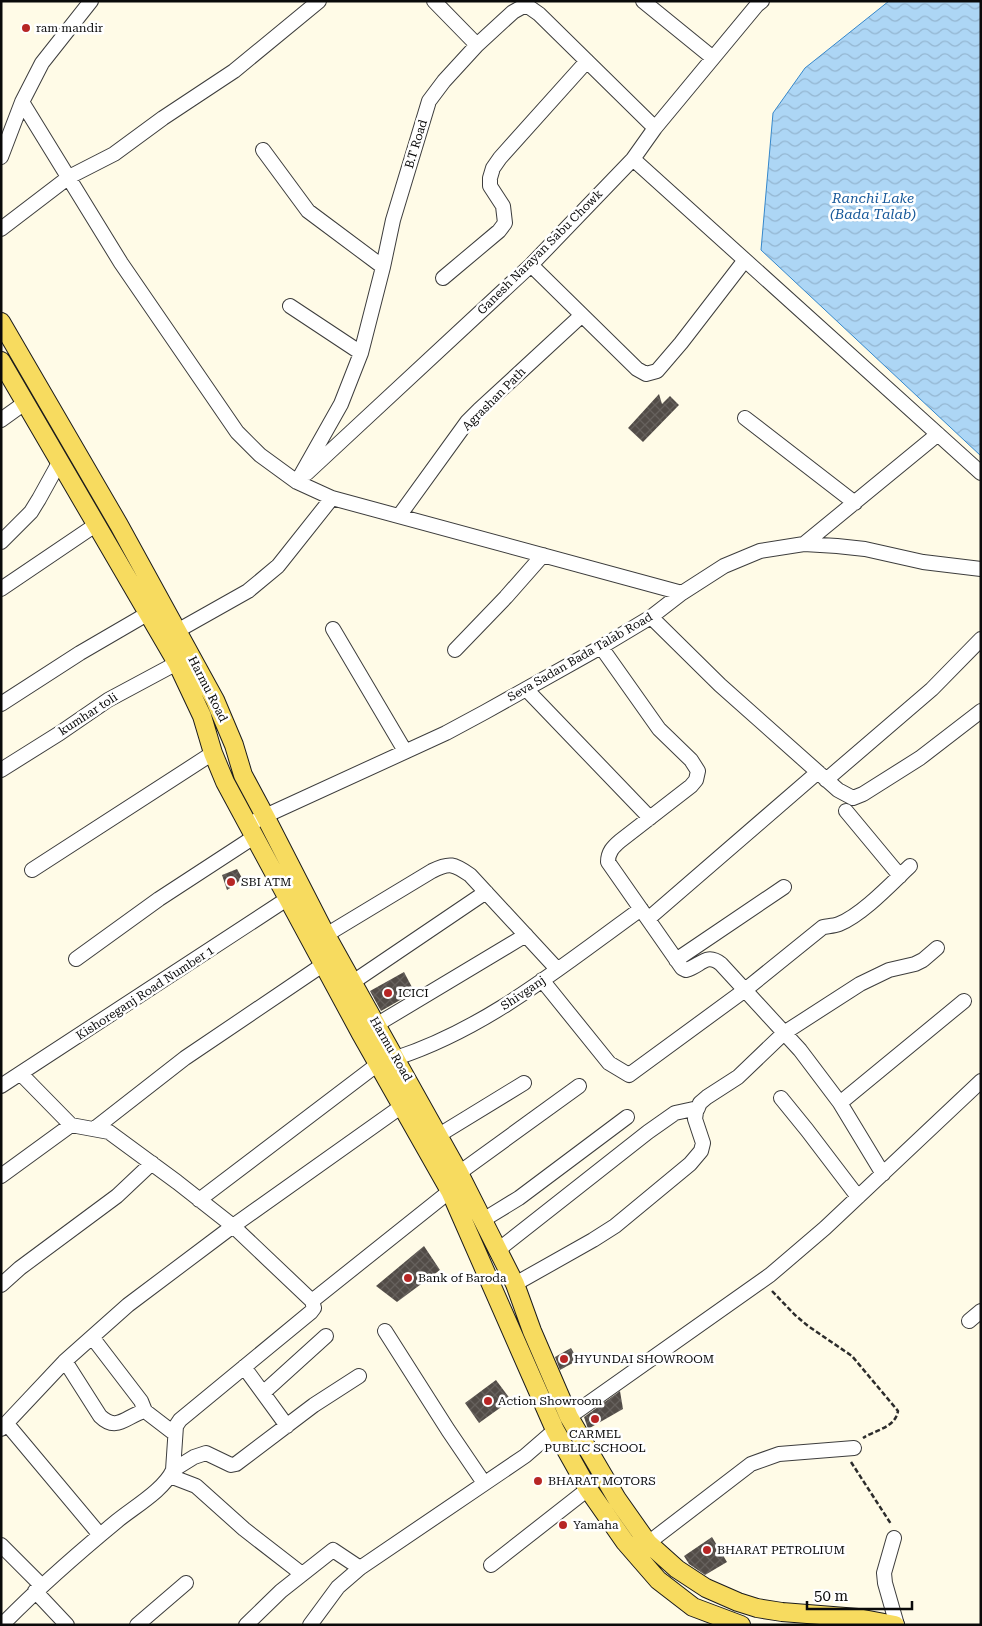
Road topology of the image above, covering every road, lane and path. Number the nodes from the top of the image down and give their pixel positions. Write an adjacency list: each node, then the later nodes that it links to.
1 (91, 1): 9 (street)
2 (319, 1): 14 (street)
3 (434, 1): 6 (street)
4 (643, 1): 7 (street)
5 (757, 2): 7 (street, Ganesh Narayan Sabu Chowk)
6 (477, 45): 8 (street, B.T Road); 18 (street, B.T Road)
7 (713, 58): 10 (street, Ganesh Narayan Sabu Chowk)
8 (587, 61): 10 (street, B.T Road); 19 (street)
9 (22, 102): 12 (street); 14 (street)
10 (656, 128): 13 (street, Ganesh Narayan Sabu Chowk)
11 (263, 150): 18 (street)
12 (1, 157)
13 (633, 159): 16 (street); 17 (street, Ganesh Narayan Sabu Chowk)
14 (69, 177): 15 (street); 31 (street)
15 (1, 229)
16 (745, 260): 21 (street); 28 (street)
17 (531, 264): 21 (street); 31 (street, Ganesh Narayan Sabu Chowk)
18 (383, 267): 23 (street, B.T Road)
19 (443, 278)
20 (290, 306): 23 (street)
21 (582, 315): 34 (street, Agrashan Path)
22 (1, 322): 45 (main road, Harmu Road)
23 (361, 353): 31 (street, B.T Road)
24 (1, 361): 25 (main road, Harmu Road)
25 (26, 402): 27 (street); 29 (main road, Harmu Road)
26 (745, 418): 33 (street)
27 (1, 420)
28 (938, 434): 30 (street); 33 (street)
29 (60, 462): 35 (main road, Harmu Road); 36 (street)
30 (981, 473)
31 (297, 482): 32 (street)
32 (332, 498): 34 (street); 45 (street)
33 (855, 503): 37 (street)
34 (398, 516): 38 (street)
35 (97, 524): 40 (street); 42 (main road, Harmu Road)
36 (1, 542)
37 (804, 544): 39 (street, Seva Sadan Bada Talab Road); 41 (street, Seva Sadan Bada Talab Road)
38 (543, 556): 41 (street); 48 (street)
39 (981, 569)
40 (1, 589)
41 (682, 593): 43 (street, Seva Sadan Bada Talab Road)
42 (147, 614): 49 (main road, Harmu Road); 51 (street)
43 (651, 616): 47 (street, Seva Sadan Bada Talab Road); 56 (street)
44 (334, 629): 53 (street)
45 (177, 631): 58 (main road, Harmu Road)
46 (981, 639): 56 (street, Shivganj)
47 (601, 647): 50 (street, Seva Sadan Bada Talab Road); 59 (street)
48 (455, 650)
49 (177, 664): 54 (main road, Harmu Road); 55 (street, kumhar toli)
50 (526, 689): 53 (street, Seva Sadan Bada Talab Road); 59 (street)
51 (1, 704)
52 (981, 711): 56 (street)
53 (405, 751): 58 (street, Seva Sadan Bada Talab Road)
54 (213, 753): 60 (main road, Harmu Road); 61 (street)
55 (1, 770)
56 (822, 776): 65 (street, Shivganj)
57 (846, 811): 75 (street)
58 (265, 816): 60 (street, Seva Sadan Bada Talab Road); 67 (main road, Harmu Road)
59 (650, 818): 65 (street)
60 (251, 831): 64 (main road, Harmu Road); 69 (street, Seva Sadan Bada Talab Road)
61 (32, 870)
62 (784, 887): 70 (street)
63 (486, 892): 66 (street); 67 (street); 74 (street)
64 (287, 899): 71 (main road, Harmu Road); 81 (street, Kishoreganj Road Number 1)
65 (644, 914): 70 (street); 72 (street, Shivganj)
66 (526, 935): 72 (street); 77 (street)
67 (326, 936): 74 (main road, Harmu Road)
68 (937, 948): 78 (street)
69 (76, 959)
70 (676, 960): 75 (street)
71 (324, 964): 80 (main road, Harmu Road); 92 (street)
72 (557, 969): 73 (street, Shivganj)
73 (542, 980): 75 (street); 79 (street, Shivganj)
74 (353, 982): 77 (main road, Harmu Road)
75 (745, 990): 78 (street)
76 (964, 1000): 87 (street)
77 (376, 1025): 79 (main road, Harmu Road)
78 (784, 1033): 87 (street); 89 (street)
79 (396, 1058): 93 (main road, Harmu Road)
80 (378, 1064): 88 (main road, Harmu Road); 100 (street)
81 (21, 1074): 84 (street, Kishoreganj Road Number 1); 91 (street)
82 (981, 1081): 96 (street)
83 (524, 1083): 93 (street)
84 (1, 1086)
85 (579, 1086): 95 (street)
86 (781, 1098): 99 (street)
87 (840, 1103): 96 (street)
88 (402, 1106): 98 (main road, Harmu Road); 102 (street)
89 (698, 1108): 103 (street); 105 (street)
90 (628, 1117): 101 (street)
91 (71, 1125): 92 (street); 97 (street)
92 (94, 1129): 94 (street)
93 (439, 1135): 95 (main road, Harmu Road)
94 (152, 1163): 100 (street); 106 (street)
95 (459, 1173): 101 (main road, Harmu Road)
96 (883, 1174): 99 (street)
97 (1, 1176)
98 (450, 1191): 107 (street); 121 (main road, Harmu Road)
99 (858, 1197): 104 (street)
100 (199, 1200): 102 (street)
101 (483, 1220): 103 (main road, Harmu Road)
102 (233, 1226): 107 (street); 112 (street)
103 (498, 1250): 105 (main road, Harmu Road)
104 (762, 1281): 118 (street); 123 (path)
105 (515, 1284): 118 (main road, Harmu Road)
106 (1, 1285)
107 (312, 1301): 114 (street)
108 (981, 1310): 109 (street)
109 (969, 1321)
110 (386, 1331): 125 (street)
111 (326, 1336): 116 (street)
112 (92, 1337): 113 (street); 117 (street)
113 (65, 1361): 117 (street); 119 (street)
114 (244, 1367): 116 (street); 122 (street)
115 (358, 1376): 120 (street)
116 (263, 1393): 120 (street)
117 (145, 1411): 122 (street)
118 (569, 1417): 129 (main road, Harmu Road)
119 (4, 1426): 127 (street)
120 (287, 1426): 124 (street)
121 (555, 1430): 125 (street); 126 (main road, Harmu Road)
122 (175, 1434): 124 (street)
123 (854, 1448): 128 (path); 129 (street)
124 (171, 1473): 127 (street); 133 (street)
125 (484, 1483): 132 (street)
126 (588, 1489): 131 (street); 137 (main road, Harmu Road)
127 (100, 1535): 135 (street)
128 (894, 1538): 145 (street)
129 (648, 1542): 136 (main road, Harmu Road)
130 (1, 1544): 135 (street)
131 (491, 1565)
132 (360, 1568): 133 (street); 143 (street)
133 (302, 1574): 142 (street)
134 (186, 1583): 141 (street)
135 (39, 1589): 139 (street); 140 (street)
136 (716, 1592): 137 (main road); 145 (main road, Harmu Road)
137 (703, 1610): 138 (main road, Harmu Road)
138 (725, 1622): 144 (main road, Harmu Road)
139 (2, 1625)
140 (67, 1625)
141 (137, 1625)
142 (246, 1625)
143 (310, 1625)
144 (741, 1625)
145 (896, 1625)

